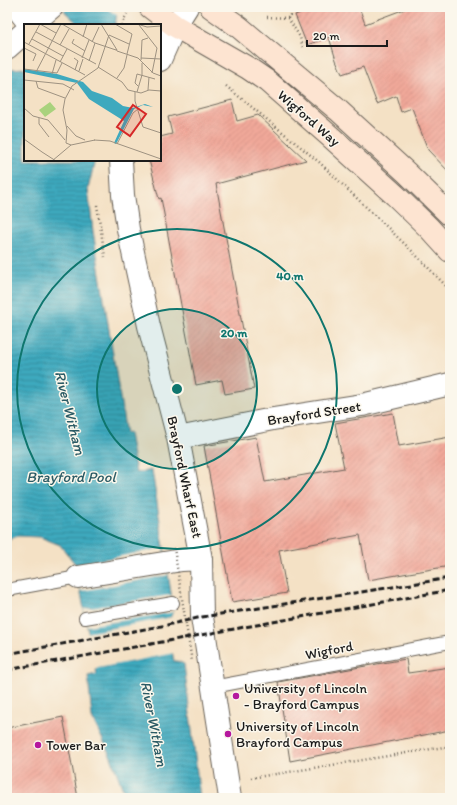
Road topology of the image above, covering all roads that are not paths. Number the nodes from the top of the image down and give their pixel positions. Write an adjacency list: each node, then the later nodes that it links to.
1 (16, 7): 6 (street)
2 (52, 7): 7 (street)
3 (150, 7): 8 (main road, Wigford Way)
4 (187, 7): 8 (street)
5 (211, 7): 13 (main road, Wigford Way)
6 (30, 24)
7 (32, 24)
8 (175, 26): 11 (street); 14 (main road, Wigford Way)
9 (24, 33): 10 (street)
10 (7, 48)
11 (161, 58)
12 (121, 161): 16 (street, Brayford Wharf East)
13 (450, 215)
14 (450, 251)
15 (450, 384): 16 (street, Brayford Street)
16 (178, 438): 17 (street, Brayford Wharf East)
17 (202, 559): 18 (street); 23 (street, Brayford Wharf East)
18 (78, 577): 19 (lane)
19 (7, 590)
20 (173, 603): 21 (lane)
21 (85, 618)
22 (450, 642): 23 (lane, Wigford)
23 (213, 687): 24 (street, Brayford Wharf East)
24 (228, 790)

